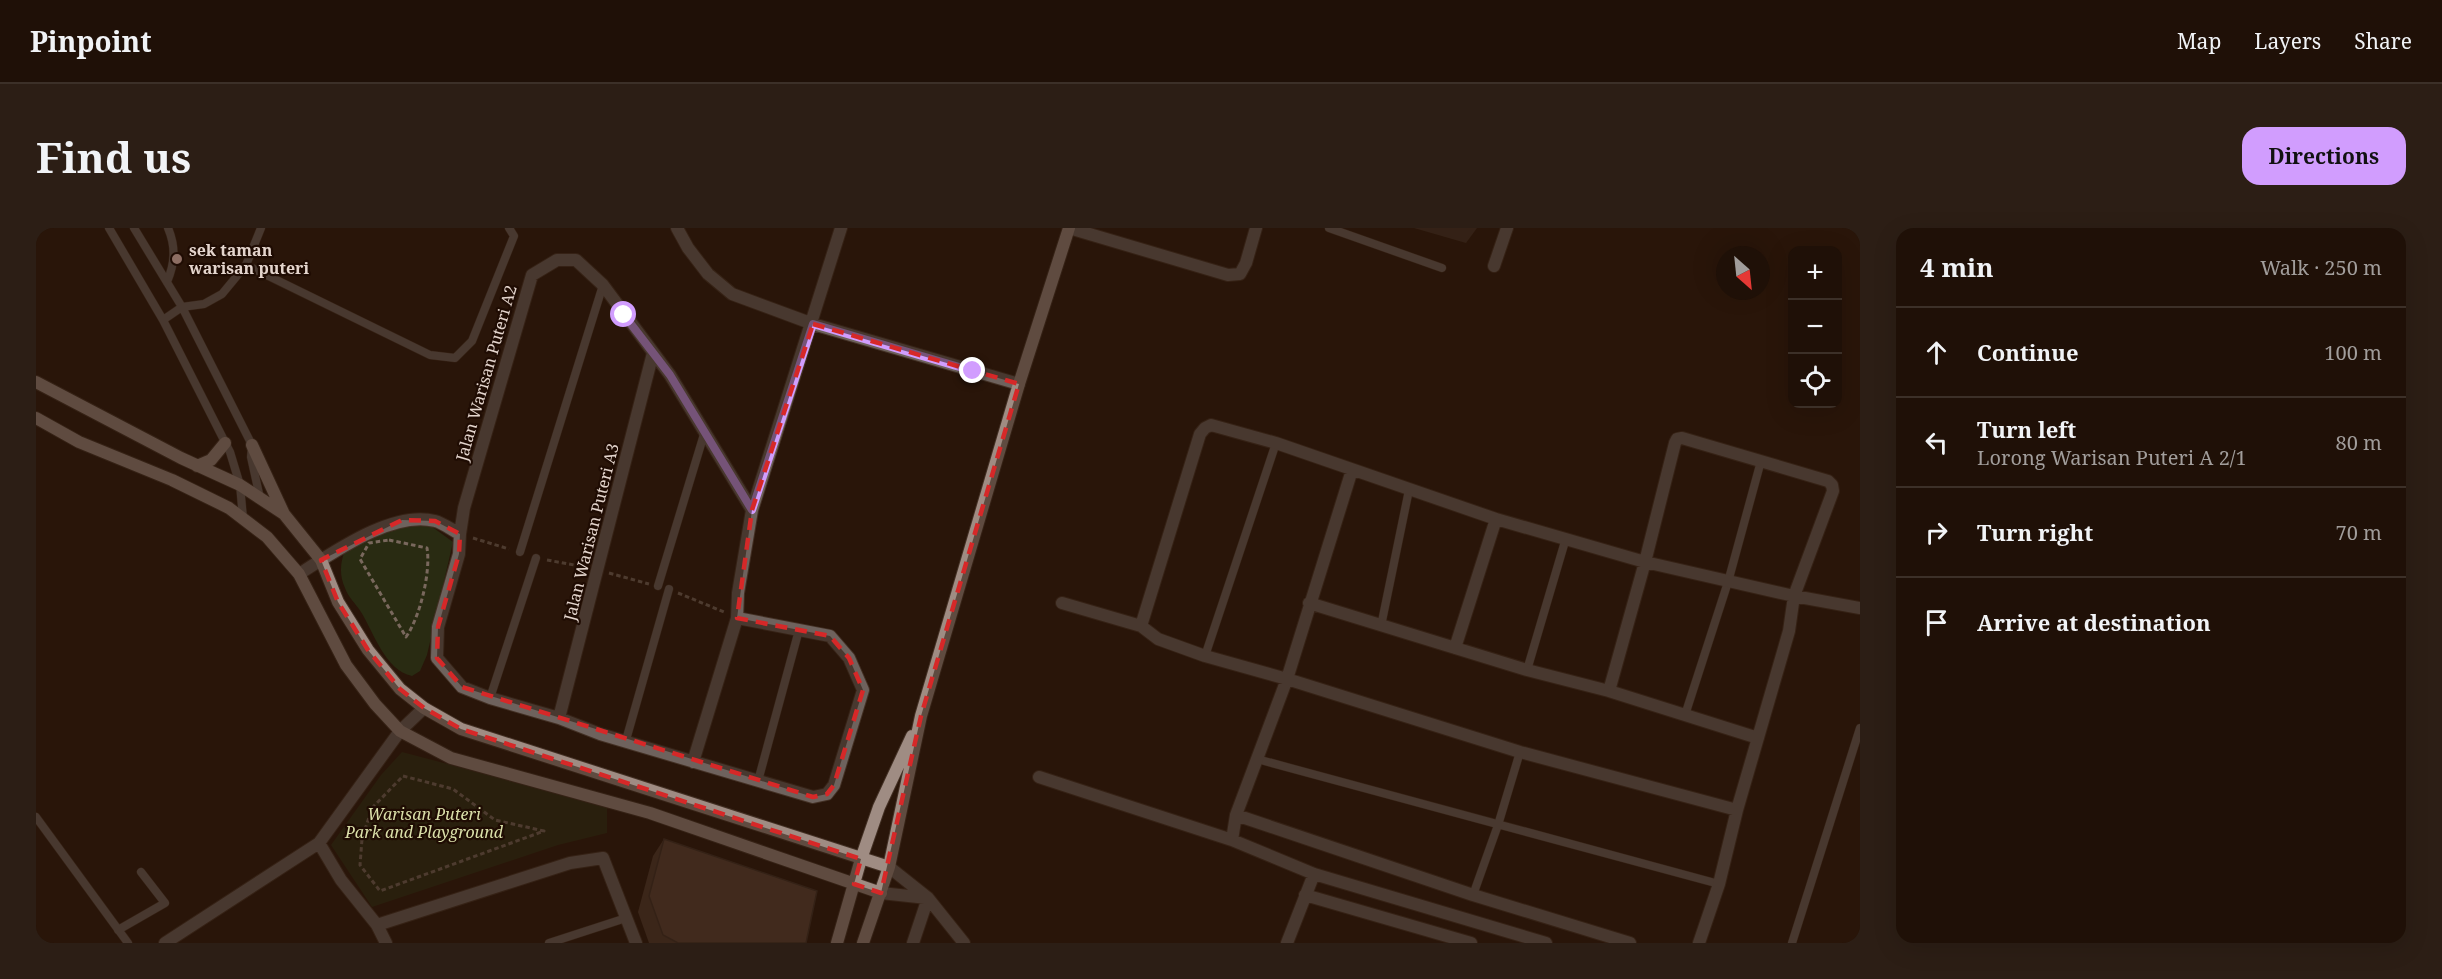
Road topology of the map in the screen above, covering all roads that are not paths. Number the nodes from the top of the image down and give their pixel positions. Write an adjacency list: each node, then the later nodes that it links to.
1 (109, 228): 18 (lane)
2 (134, 228): 15 (lane)
3 (168, 228): 15 (lane)
4 (261, 228): 12 (lane)
5 (509, 228): 12 (lane)
6 (677, 228): 19 (street)
7 (841, 228): 19 (street)
8 (1069, 228): 9 (street); 22 (street)
9 (1256, 228)
10 (1329, 228): 14 (lane)
11 (1507, 228): 13 (street)
12 (246, 264): 17 (lane)
13 (1494, 266)
14 (1442, 268)
15 (167, 282): 17 (lane)
16 (603, 285): 20 (street); 38 (street, Jalan Warisan Puteri A2); 40 (lane)
17 (182, 307): 18 (lane); 27 (lane)
18 (163, 320): 25 (lane)
19 (813, 324): 22 (street); 34 (street)
20 (653, 353): 24 (street); 65 (street, Jalan Warisan Puteri A3)
21 (36, 382): 29 (street)
22 (1019, 384): 64 (street)
23 (36, 418): 36 (street)
24 (705, 430): 34 (street); 46 (lane)
25 (225, 443): 29 (street); 31 (lane)
26 (1276, 444): 30 (street); 53 (street); 57 (lane)
27 (252, 445): 33 (lane); 35 (street)
28 (1761, 461): 43 (street); 45 (lane); 48 (street)
29 (197, 466): 31 (street)
30 (1352, 470): 32 (street); 50 (street)
31 (240, 485): 33 (street); 36 (lane)
32 (1409, 490): 37 (street); 54 (lane)
33 (260, 498): 35 (street)
34 (752, 510): 52 (street)
35 (284, 514): 42 (street)
36 (243, 519): 44 (street)
37 (1496, 519): 39 (street); 56 (street)
38 (460, 534): 42 (street); 61 (street, Jalan Warisan Puteri A2)
39 (1566, 537): 43 (street); 58 (lane)
40 (520, 552)
41 (536, 558): 61 (lane)
42 (321, 560): 44 (street); 62 (street)
43 (1646, 562): 45 (street); 60 (street)
44 (299, 574): 67 (street)
45 (1728, 582): 48 (street); 63 (lane)
46 (658, 586)
47 (669, 589): 69 (lane)
48 (1794, 596): 51 (street); 68 (street)
49 (1062, 603): 53 (street)
50 (1309, 603): 54 (street); 59 (street)
51 (1860, 608)
52 (737, 618): 55 (street); 72 (street)
53 (1141, 626): 57 (street)
54 (1381, 626): 56 (street)
55 (799, 630): 74 (lane); 74 (street, Jalan Warisan Puteri A2)
56 (1455, 648): 58 (street)
57 (1205, 656): 59 (street)
58 (1527, 670): 60 (street)
59 (1287, 679): 70 (street); 71 (street)
60 (1609, 691): 63 (street)
61 (490, 698): 65 (street, Jalan Warisan Puteri A2)
62 (424, 708): 67 (street); 81 (street)
63 (1685, 715): 68 (street)
64 (921, 716): 81 (street); 82 (street)
65 (559, 718): 69 (street, Jalan Warisan Puteri A2)
66 (1860, 728): 108 (lane)
67 (400, 731): 80 (street); 85 (street)
68 (1758, 738): 75 (street)
69 (626, 740): 72 (street, Jalan Warisan Puteri A2)
70 (1520, 752): 75 (street); 78 (lane)
71 (1257, 759): 76 (street); 78 (lane)
72 (693, 762): 74 (street, Jalan Warisan Puteri A2)
73 (1039, 777): 79 (street)
74 (759, 781)
75 (1737, 810): 86 (street)
76 (1236, 815): 79 (street); 89 (street)
77 (36, 817): 93 (lane)
78 (1498, 825): 86 (lane); 89 (lane)
79 (1232, 840): 84 (street)
80 (319, 843): 92 (street); 95 (street)
81 (861, 859): 82 (street); 85 (street)
82 (889, 867): 87 (street); 90 (street)
83 (141, 872): 93 (lane)
84 (1314, 874): 88 (street); 105 (street)
85 (854, 884): 87 (street); 99 (street)
86 (1719, 884): 107 (street)
87 (881, 893): 90 (street); 100 (street)
88 (1305, 895): 103 (street); 104 (street)
89 (1473, 895): 106 (street)
90 (928, 898): 101 (street); 102 (street)
91 (626, 918): 92 (street); 97 (lane); 98 (street)
92 (377, 925): 96 (street)
93 (118, 930): 94 (lane)
94 (128, 943)
95 (165, 943)
96 (386, 943)
97 (549, 943)
98 (636, 943)
99 (837, 943)
100 (863, 943)
101 (913, 943)
102 (964, 943)
103 (1287, 943)
104 (1471, 943)
105 (1546, 943)
106 (1630, 943)
107 (1699, 943)
108 (1792, 943)

